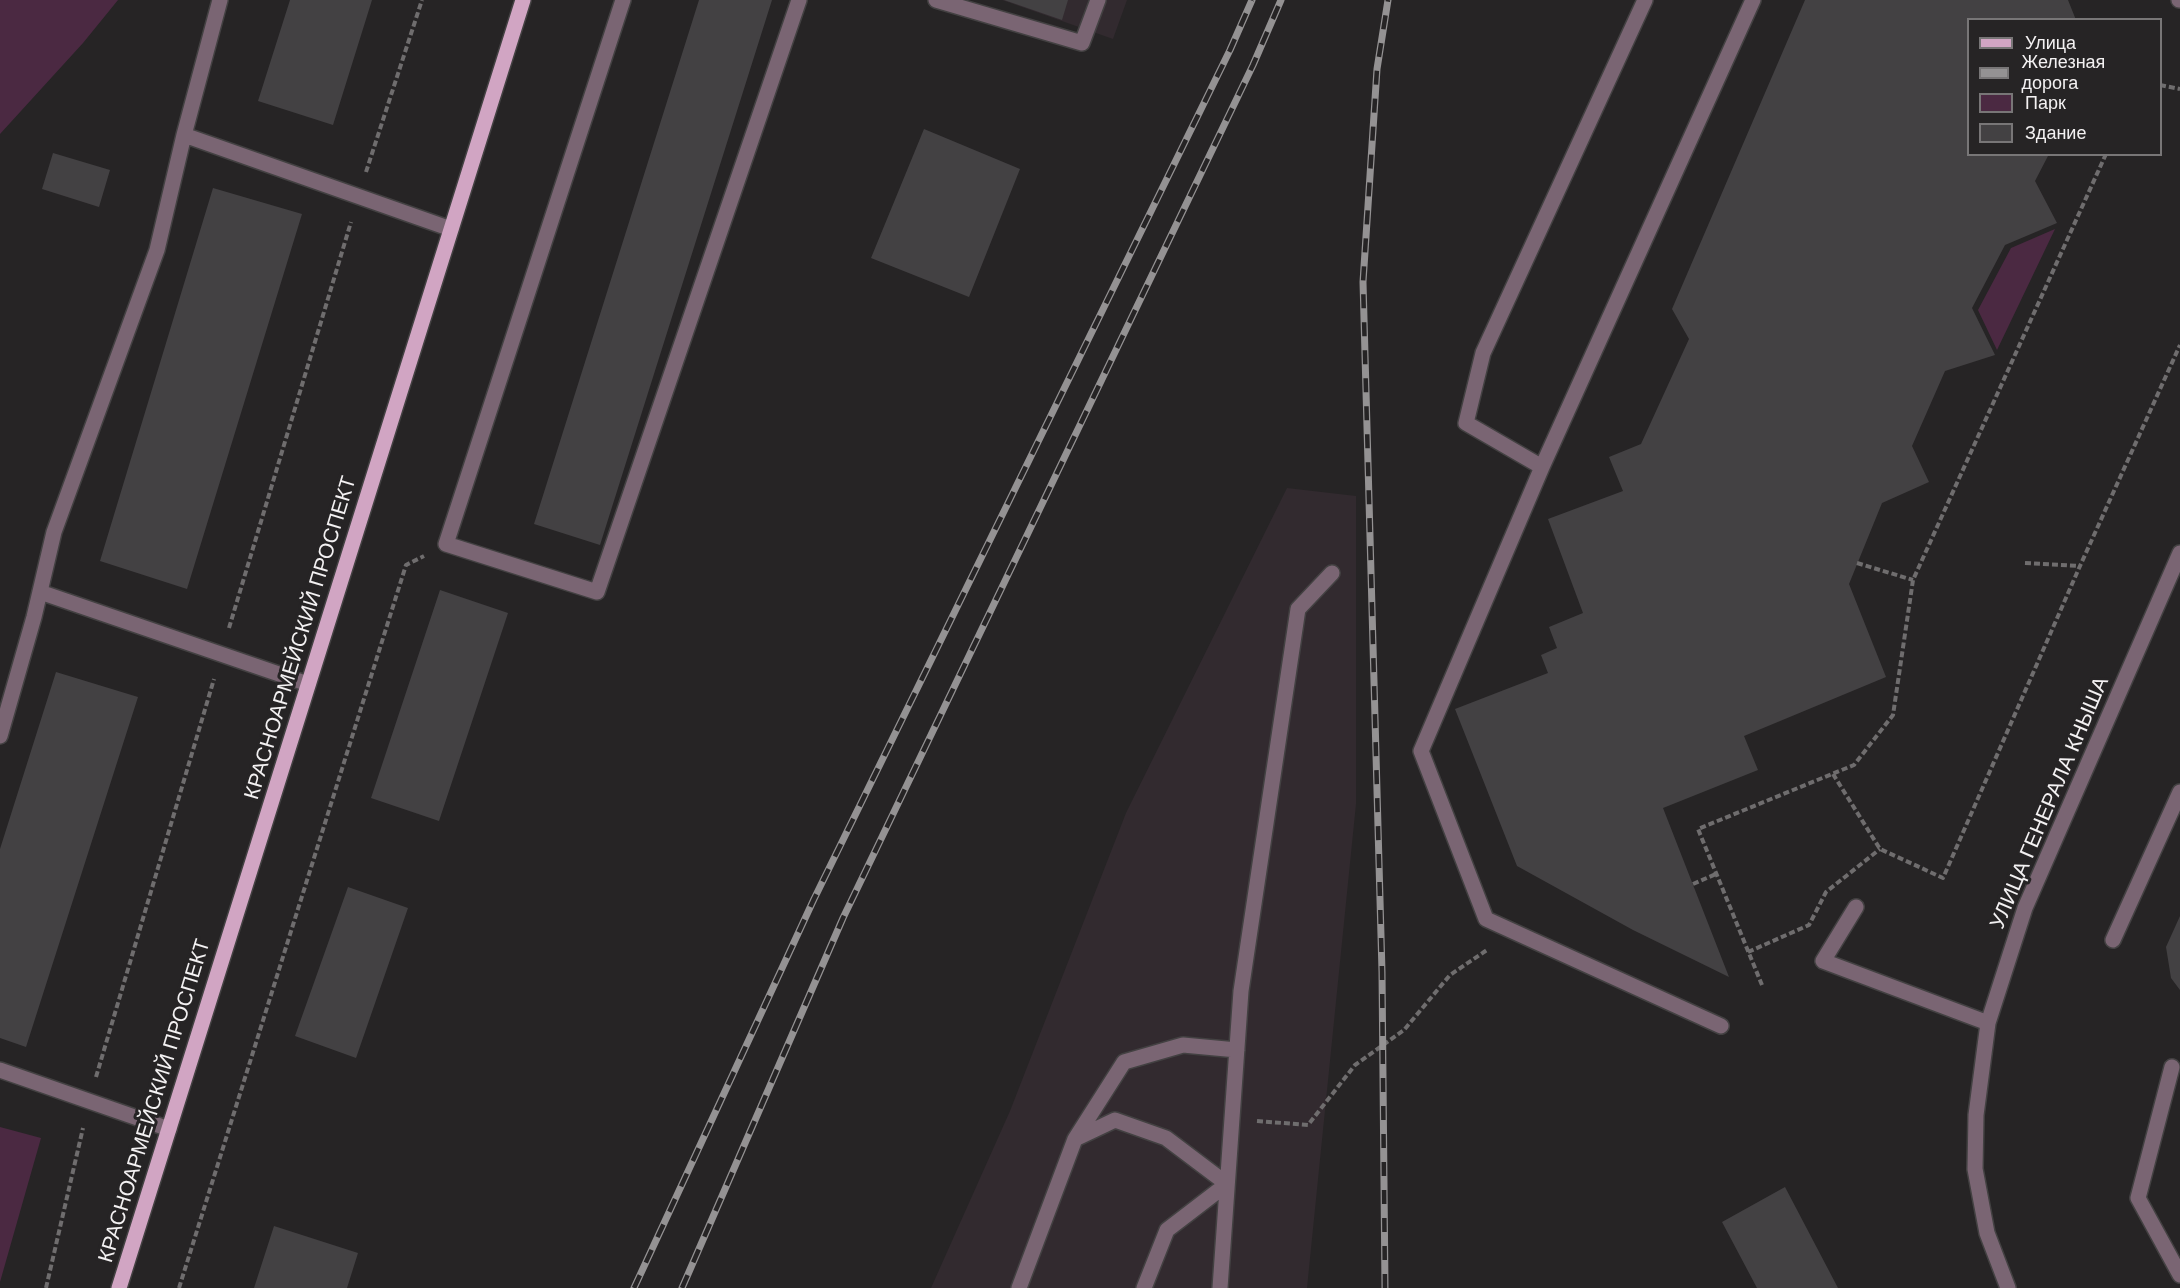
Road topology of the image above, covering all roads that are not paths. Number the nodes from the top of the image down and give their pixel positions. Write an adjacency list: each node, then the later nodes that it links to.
1 (220, 0): 9 (street)
2 (523, 0): 10 (main road, КРАСНОАРМЕЙСКИЙ ПРОСПЕКТ)
3 (623, 0): 4 (street)
4 (799, 0)
5 (936, 0): 6 (street)
6 (1098, 0)
7 (1645, 0): 11 (street)
8 (1753, 0): 11 (street)
9 (183, 135): 10 (street); 14 (street)
10 (451, 229): 15 (main road, КРАСНОАРМЕЙСКИЙ ПРОСПЕКТ)
11 (1542, 467): 21 (street)
12 (2180, 553): 20 (street, УЛИЦА ГЕНЕРАЛА КНЫША)
13 (1332, 573): 22 (street)
14 (40, 592): 15 (street); 16 (street)
15 (308, 684): 25 (main road, КРАСНОАРМЕЙСКИЙ ПРОСПЕКТ)
16 (0, 735)
17 (2180, 792): 19 (street)
18 (1856, 907): 20 (street)
19 (2113, 940)
20 (1988, 1023): 33 (street, УЛИЦА ГЕНЕРАЛА КНЫША)
21 (1721, 1026)
22 (1237, 1050): 26 (street); 27 (street)
23 (0, 1070): 25 (street)
24 (2180, 1080): 28 (street)
25 (169, 1129): 29 (main road, КРАСНОАРМЕЙСКИЙ ПРОСПЕКТ)
26 (1075, 1139): 27 (street); 30 (street)
27 (1227, 1184): 31 (street); 32 (street)
28 (2180, 1275)
29 (119, 1288)
30 (1019, 1288)
31 (1144, 1288)
32 (1220, 1288)
33 (2008, 1288)

